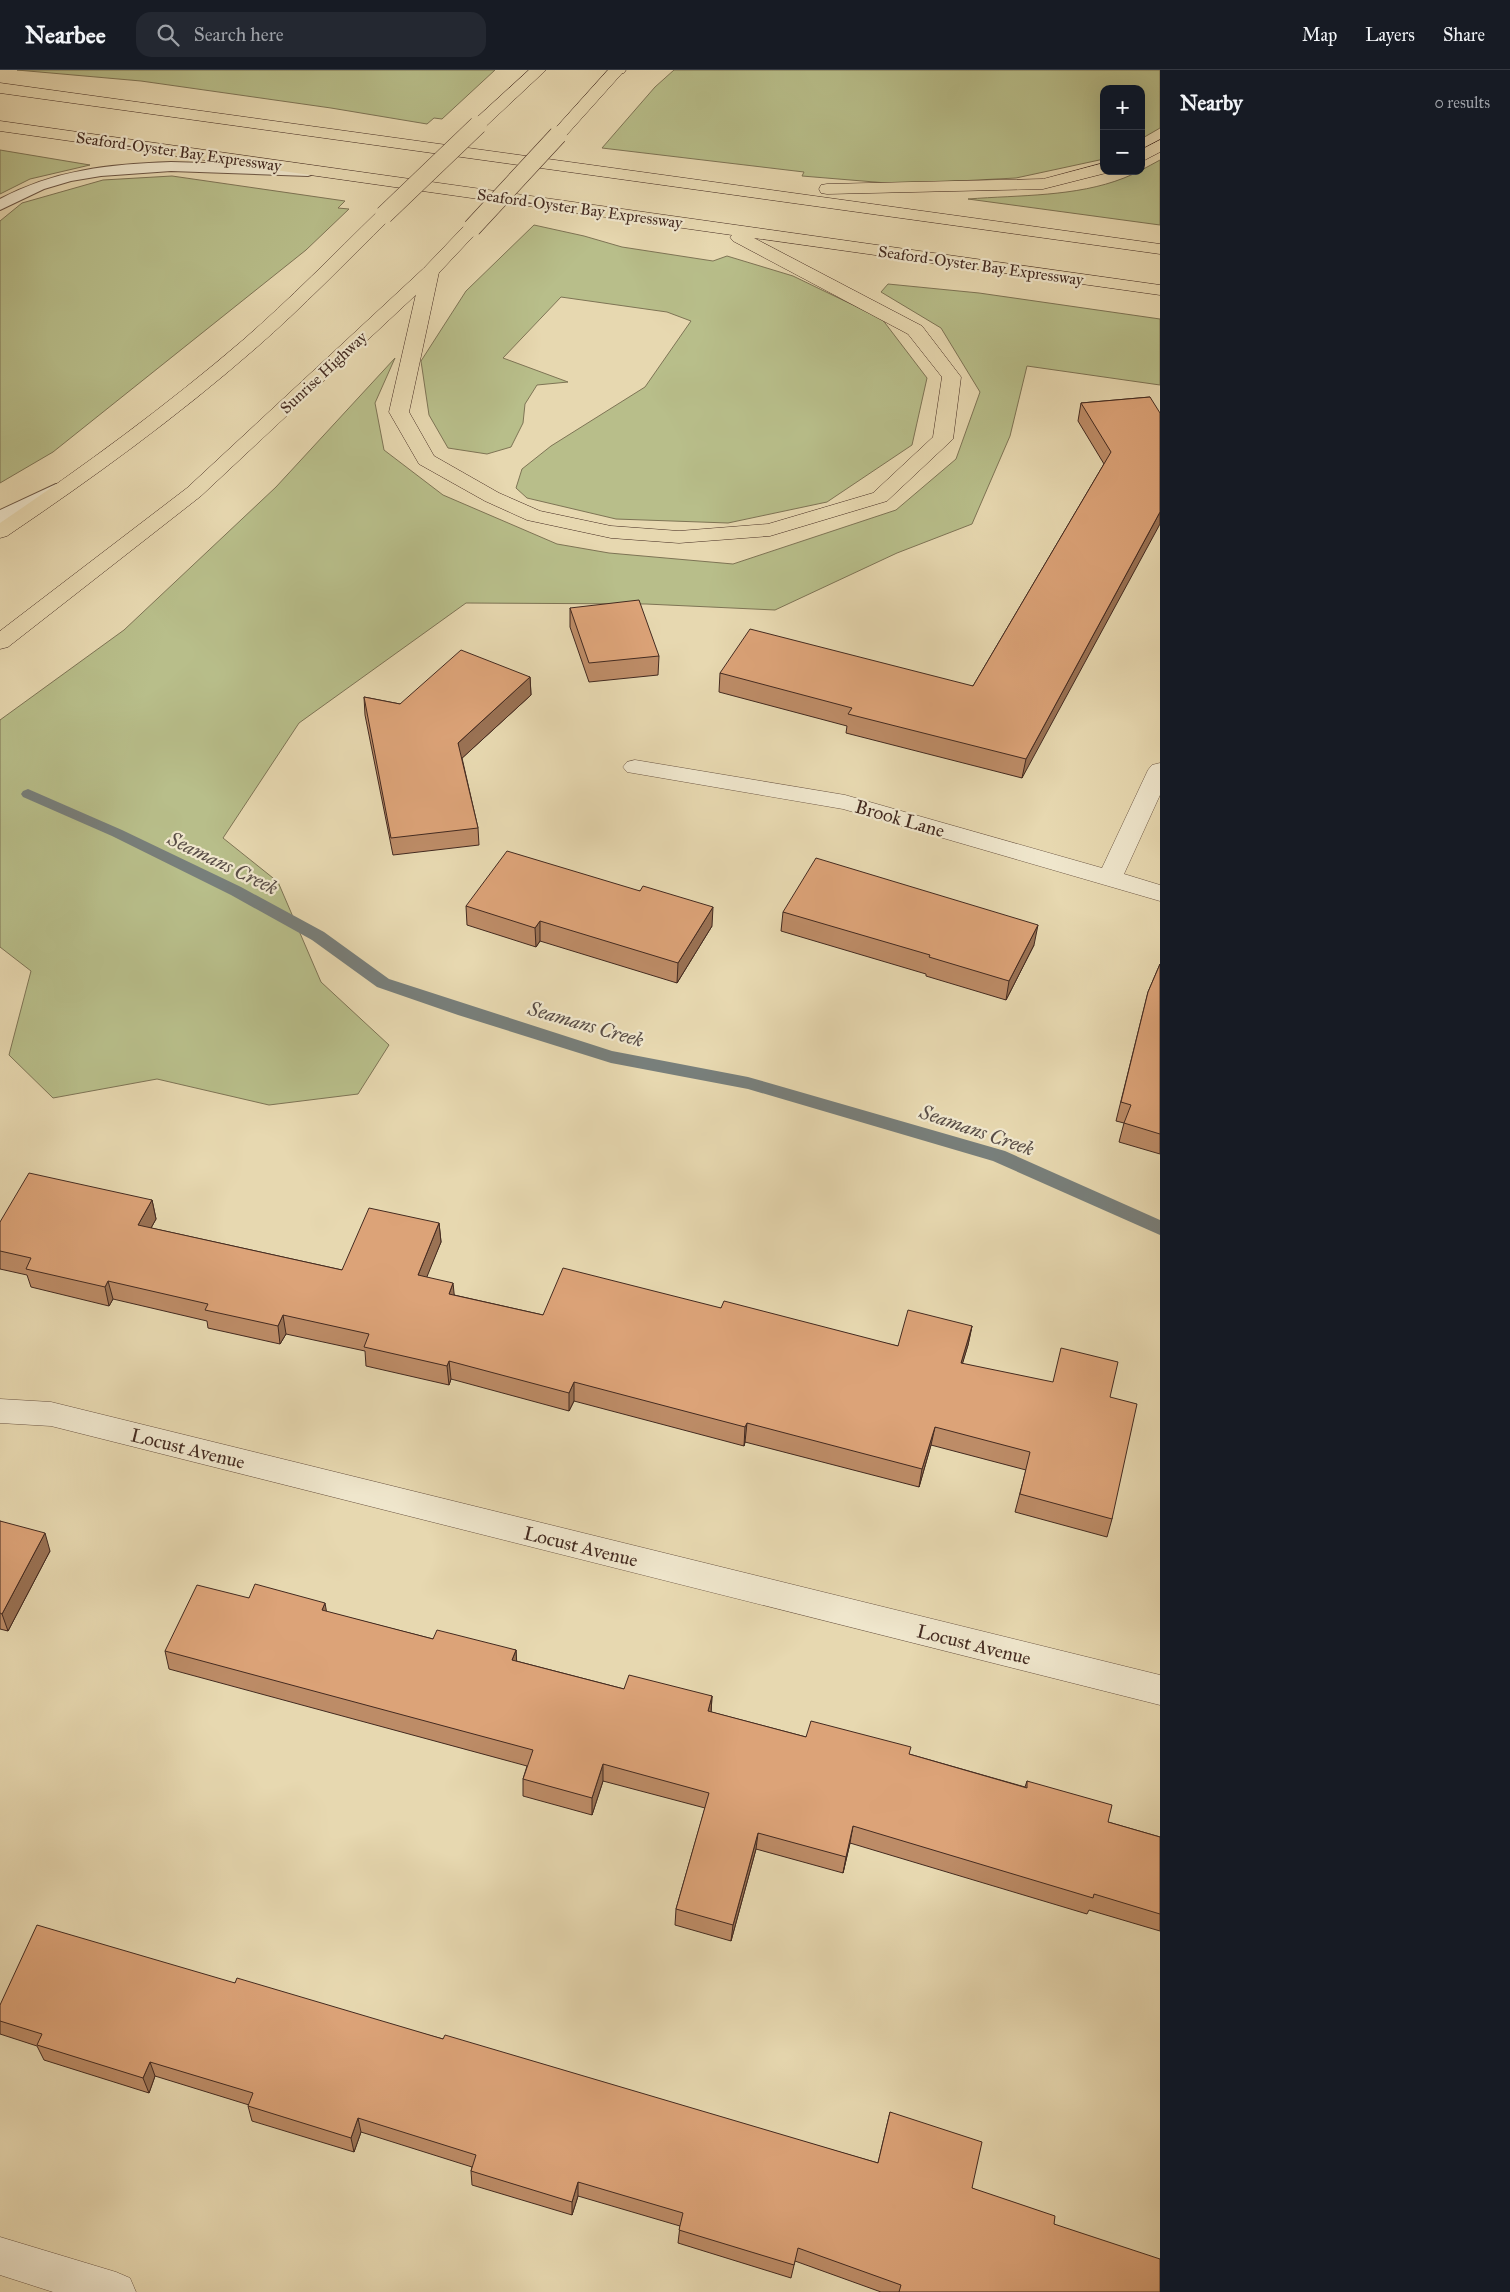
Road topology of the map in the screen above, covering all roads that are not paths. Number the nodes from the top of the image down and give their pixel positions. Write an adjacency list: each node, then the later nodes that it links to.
1 (538, 70): 15 (highway, bridge)
2 (617, 70): 13 (highway, Sunrise Highway, bridge)
3 (0, 88): 9 (highway, Seaford-Oyster Bay Expressway)
4 (0, 126): 8 (highway, Seaford-Oyster Bay Expressway)
5 (1160, 145): 6 (highway)
6 (1145, 154)
7 (1100, 169): 9 (highway)
8 (326, 172): 10 (lane); 11 (highway, Seaford-Oyster Bay Expressway)
9 (743, 191): 12 (highway, Seaford-Oyster Bay Expressway)
10 (0, 205)
11 (722, 228): 13 (highway); 14 (highway, Seaford-Oyster Bay Expressway)
12 (1160, 249)
13 (430, 272): 18 (highway, Sunrise Highway)
14 (1160, 290)
15 (77, 480): 16 (lane); 17 (highway)
16 (0, 518)
17 (0, 532)
18 (0, 642)
19 (635, 767): 21 (street, Brook Lane)
20 (1160, 770): 21 (street)
21 (1110, 878): 22 (street, Brook Lane)
22 (1160, 893)
23 (0, 1411): 24 (street, Locust Avenue)
24 (1160, 1690)
25 (0, 2256): 26 (street)
26 (116, 2292)

